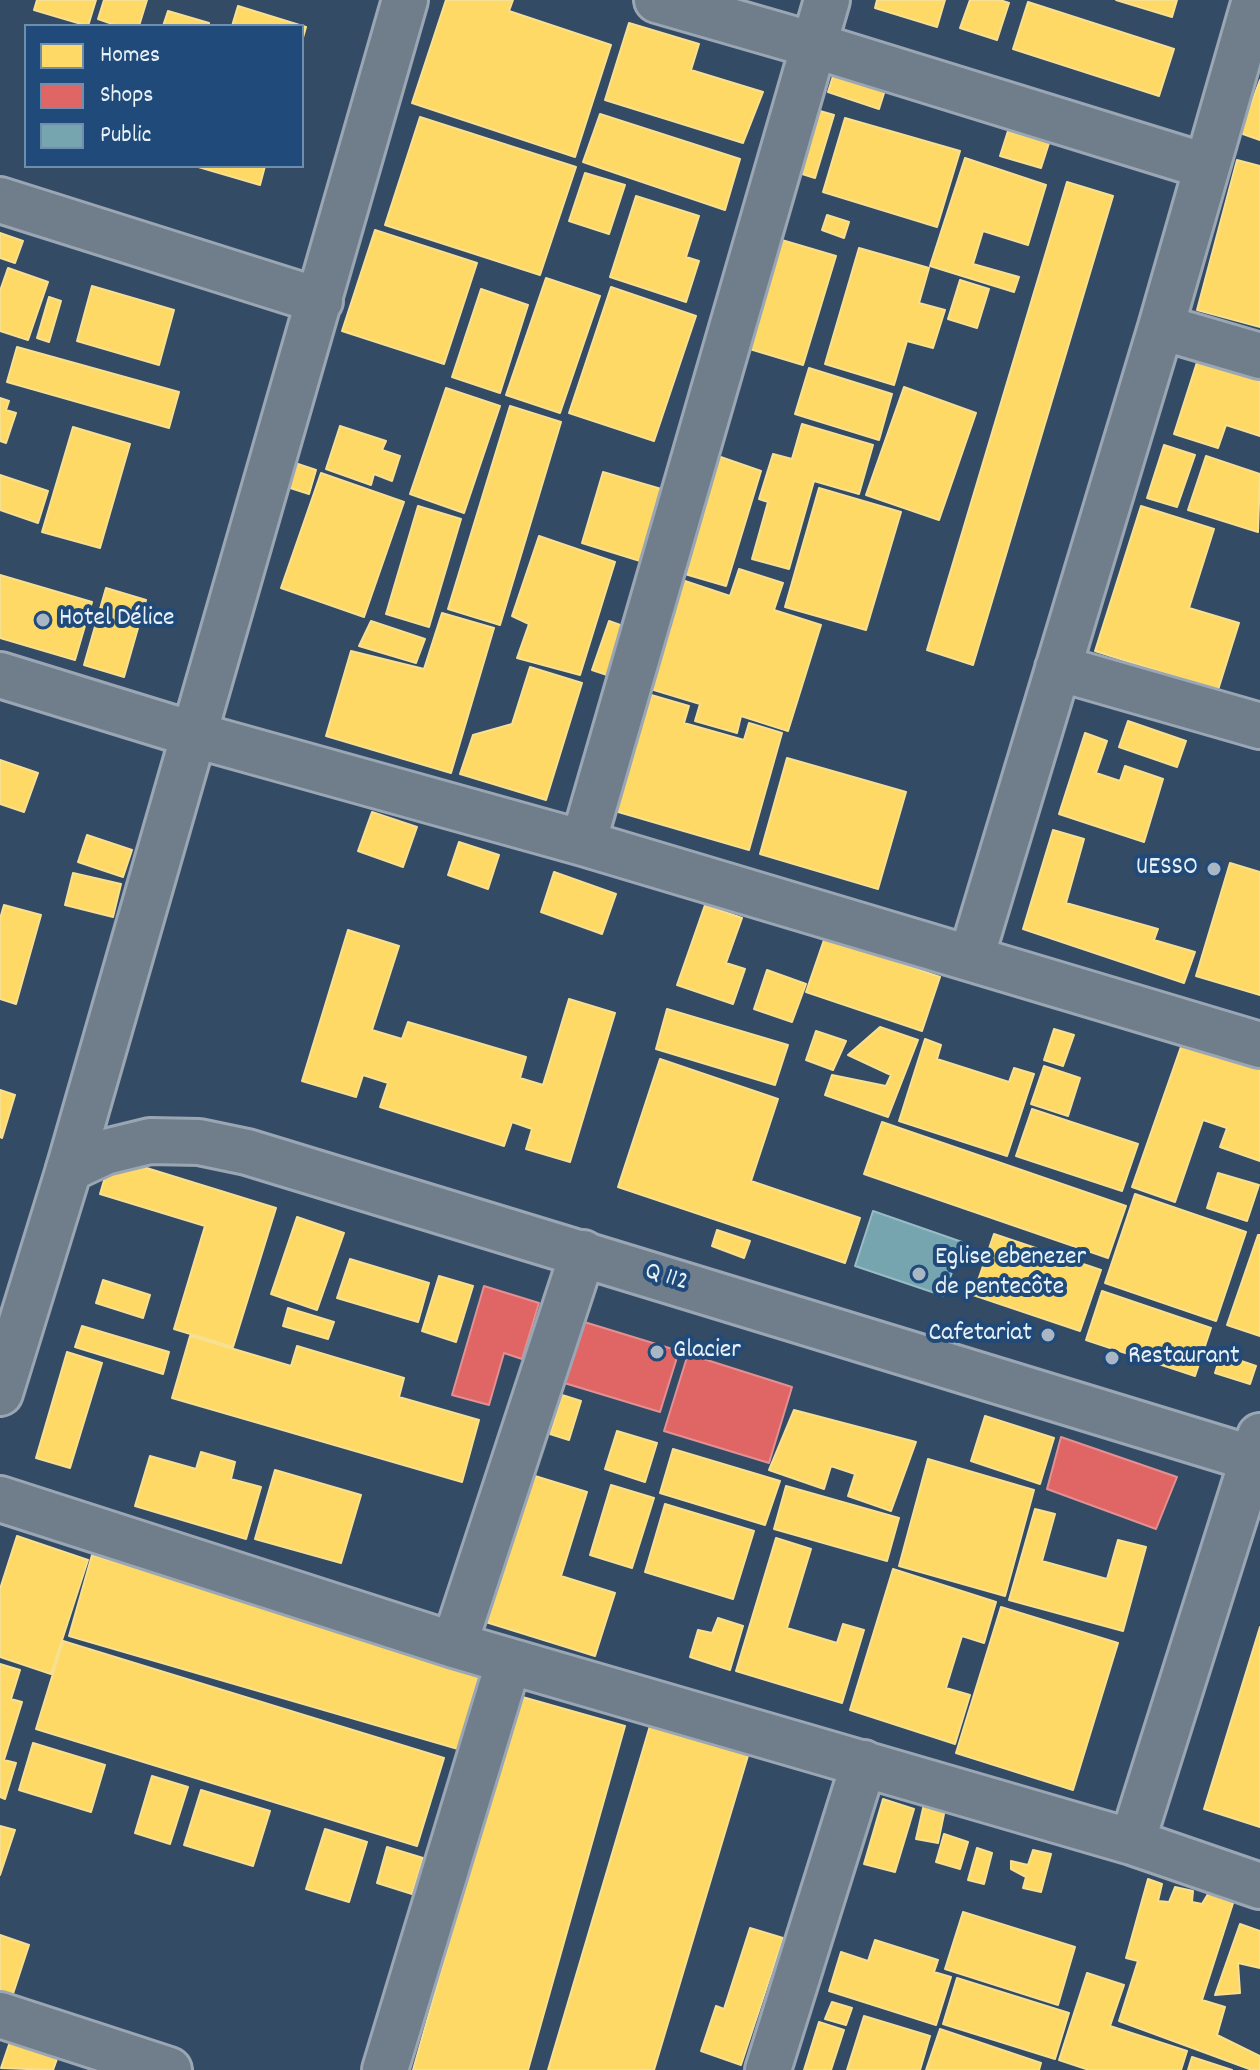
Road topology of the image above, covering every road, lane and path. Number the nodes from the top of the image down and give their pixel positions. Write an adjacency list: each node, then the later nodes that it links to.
1 (405, 0): 8 (street)
2 (657, 0): 5 (street)
3 (827, 0): 5 (street)
4 (1255, 0): 6 (street)
5 (813, 45): 6 (street); 15 (street)
6 (1205, 166): 9 (street)
7 (0, 200): 8 (street)
8 (320, 301): 14 (street)
9 (1161, 327): 10 (street); 11 (street)
10 (1260, 356)
11 (1058, 668): 13 (street); 16 (street)
12 (0, 675): 14 (street)
13 (1260, 726)
14 (195, 735): 15 (street); 18 (street)
15 (583, 843): 16 (street)
16 (971, 958): 17 (street)
17 (1260, 1045)
18 (69, 1169): 19 (street, Q 112); 20 (street)
19 (583, 1253): 21 (street, Q 112); 23 (street)
20 (0, 1393)
21 (1257, 1451): 26 (street)
22 (0, 1499): 23 (street)
23 (454, 1645): 24 (street)
24 (509, 1661): 25 (street); 30 (street)
25 (864, 1763): 26 (street); 31 (street)
26 (1132, 1842): 27 (street)
27 (1260, 1886)
28 (0, 2015): 29 (street)
29 (169, 2070)
30 (385, 2070)
31 (768, 2070)

